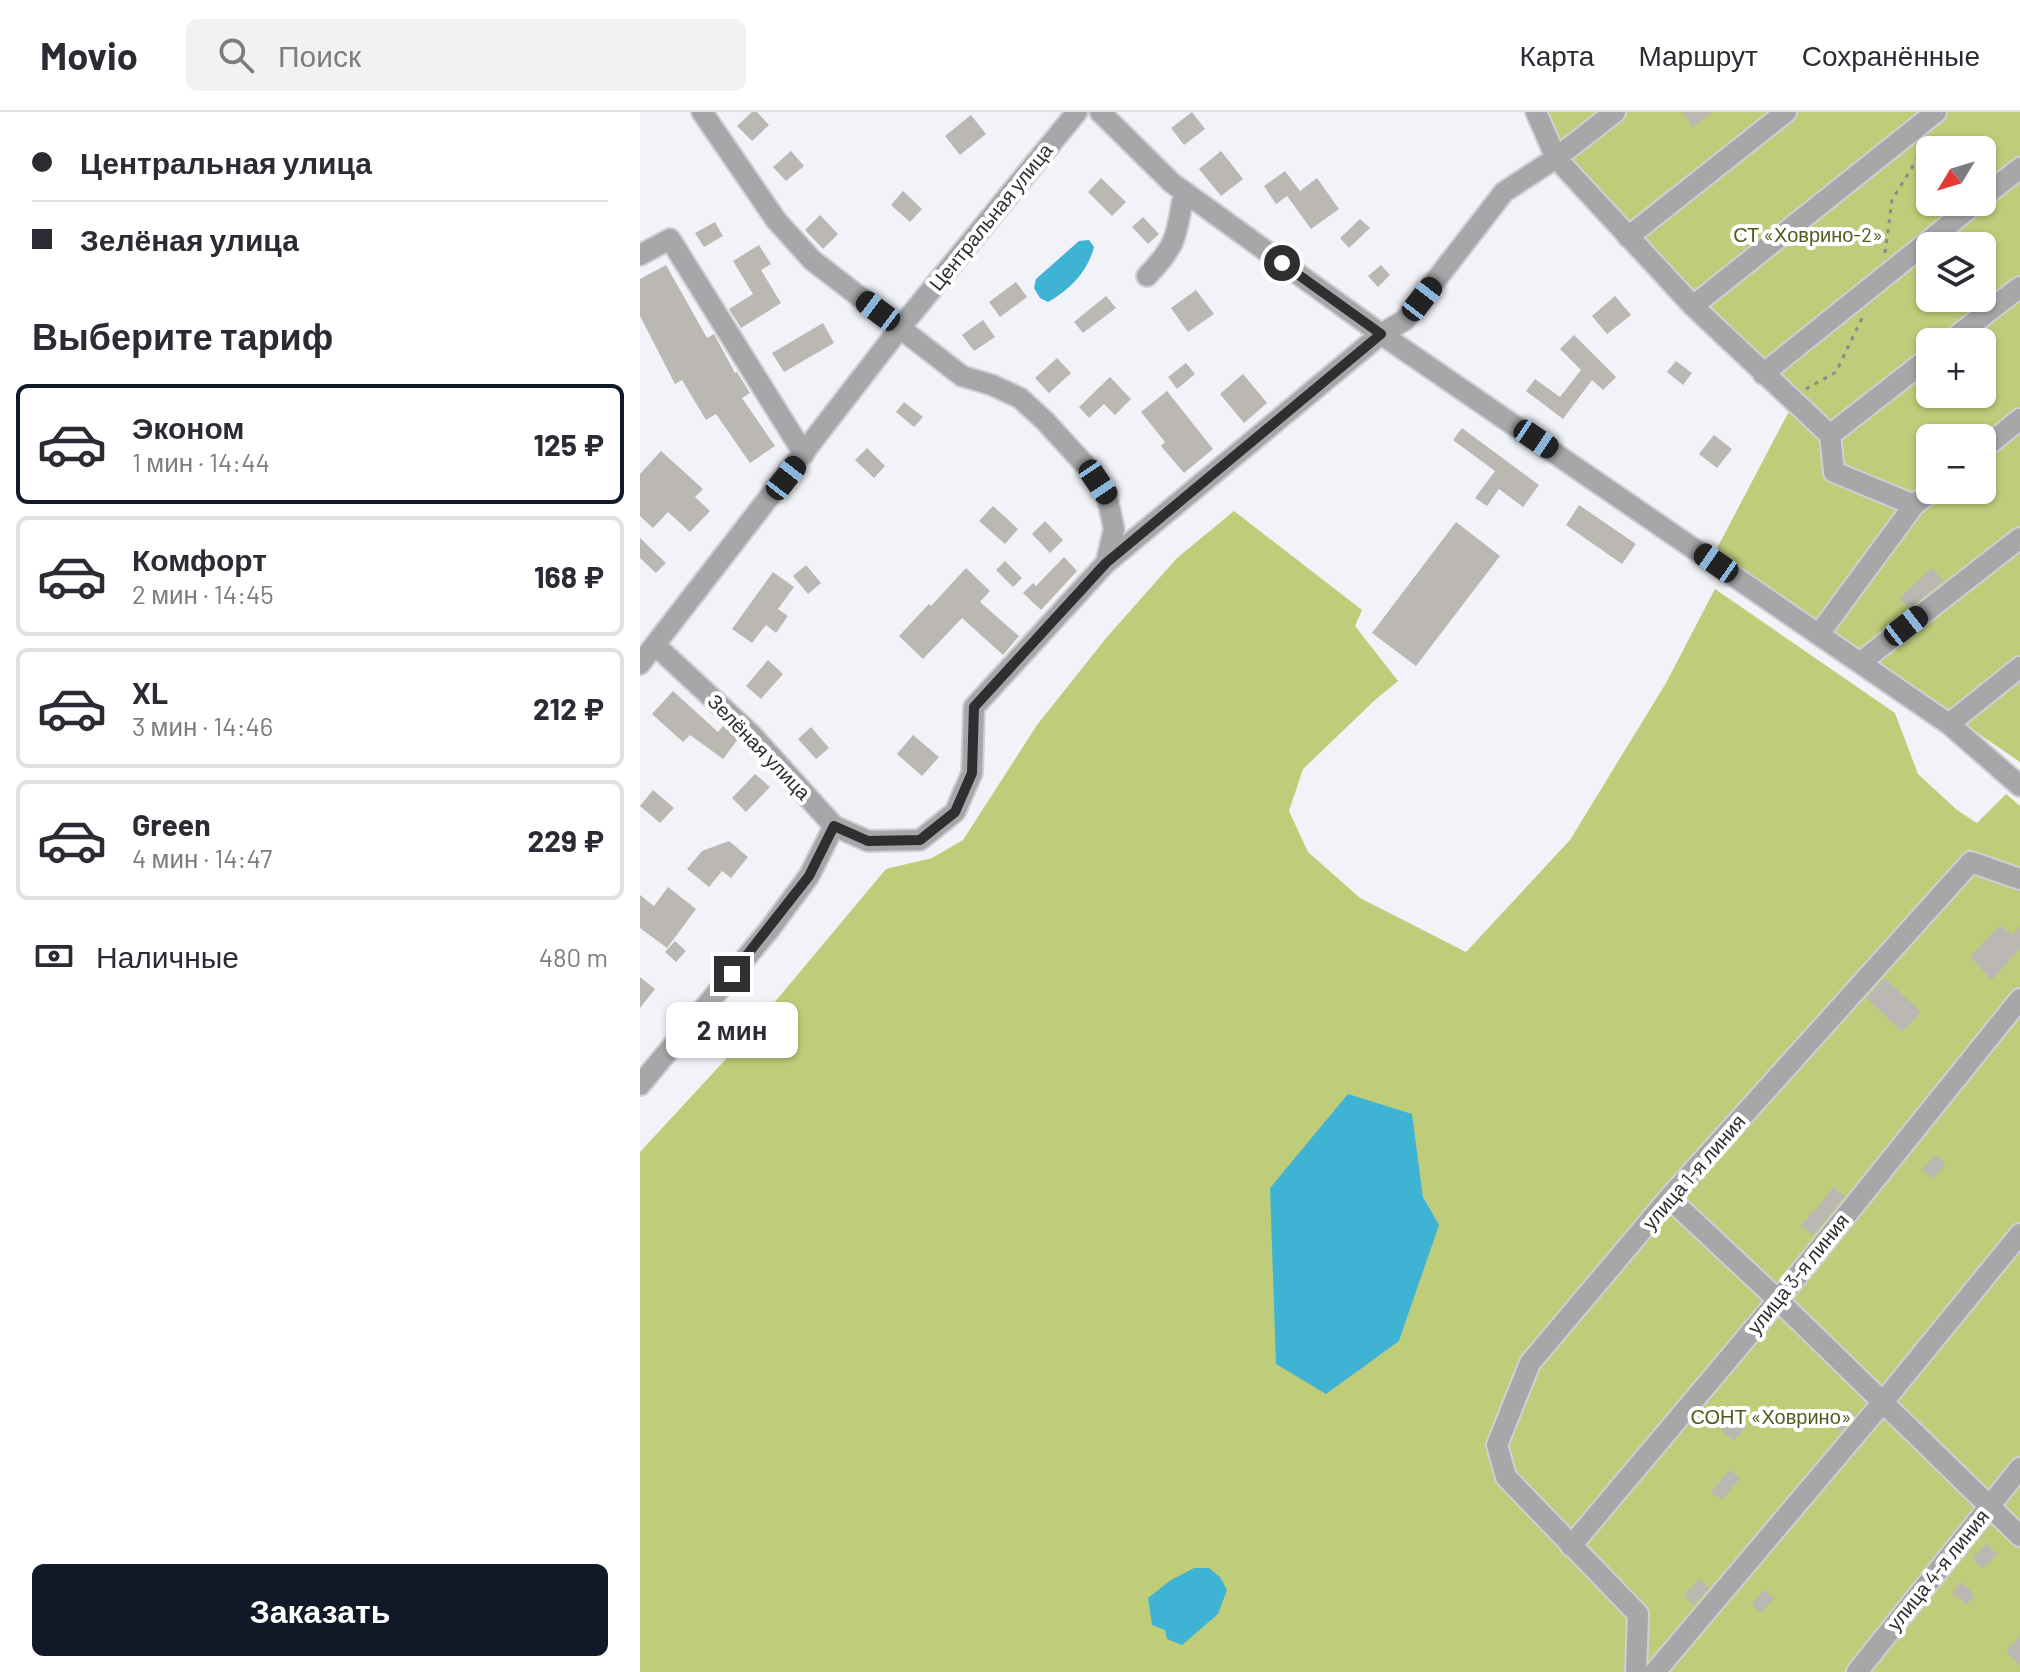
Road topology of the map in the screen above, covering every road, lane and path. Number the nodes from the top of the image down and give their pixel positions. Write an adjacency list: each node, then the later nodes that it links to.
1 (702, 112): 18 (street)
2 (1077, 112): 18 (street, Центральная улица)
3 (1100, 112): 11 (street)
4 (1536, 112): 8 (street)
5 (1615, 112): 8 (street)
6 (1786, 112): 13 (street)
7 (1936, 112): 17 (street)
8 (1556, 158): 13 (street); 20 (street)
9 (2020, 168): 10 (street)
10 (1996, 187)
11 (1184, 192): 15 (street); 20 (street)
12 (1960, 216): 22 (street)
13 (1628, 237): 17 (street)
14 (640, 255): 26 (street)
15 (1147, 276)
16 (2020, 287): 19 (street)
17 (1693, 306): 22 (street)
18 (900, 328): 26 (street, Центральная улица); 29 (street)
19 (1967, 328)
20 (1381, 334): 29 (street); 30 (street)
21 (1916, 368): 24 (street)
22 (1763, 374): 24 (street)
23 (2020, 419): 25 (street)
24 (1830, 435): 27 (street)
25 (1996, 439)
26 (804, 454): 31 (street, Центральная улица)
27 (1914, 505): 30 (street)
28 (2020, 538): 32 (street)
29 (1106, 563): 37 (street)
30 (1819, 634): 32 (street)
31 (655, 645): 33 (street, Центральная улица); 37 (street, Зелёная улица)
32 (1861, 662): 35 (street)
33 (640, 664)
34 (2020, 667): 35 (street)
35 (1949, 724): 36 (street)
36 (2020, 786)
37 (834, 826): 40 (street)
38 (2020, 879): 41 (street, улица 1-я линия)
39 (2020, 999): 43 (street, улица 3-я линия)
40 (640, 1085)
41 (1669, 1198): 43 (street); 48 (street, улица 1-я линия)
42 (2020, 1234): 44 (street)
43 (1778, 1300): 44 (street); 48 (street, улица 3-я линия)
44 (1883, 1402): 46 (street); 50 (street)
45 (2020, 1468): 46 (street, улица 4-я линия)
46 (1989, 1507): 47 (street); 51 (street, улица 4-я линия)
47 (2020, 1536)
48 (1571, 1546): 49 (street, улица 1-я линия)
49 (1636, 1672)
50 (1655, 1672)
51 (1857, 1672)

